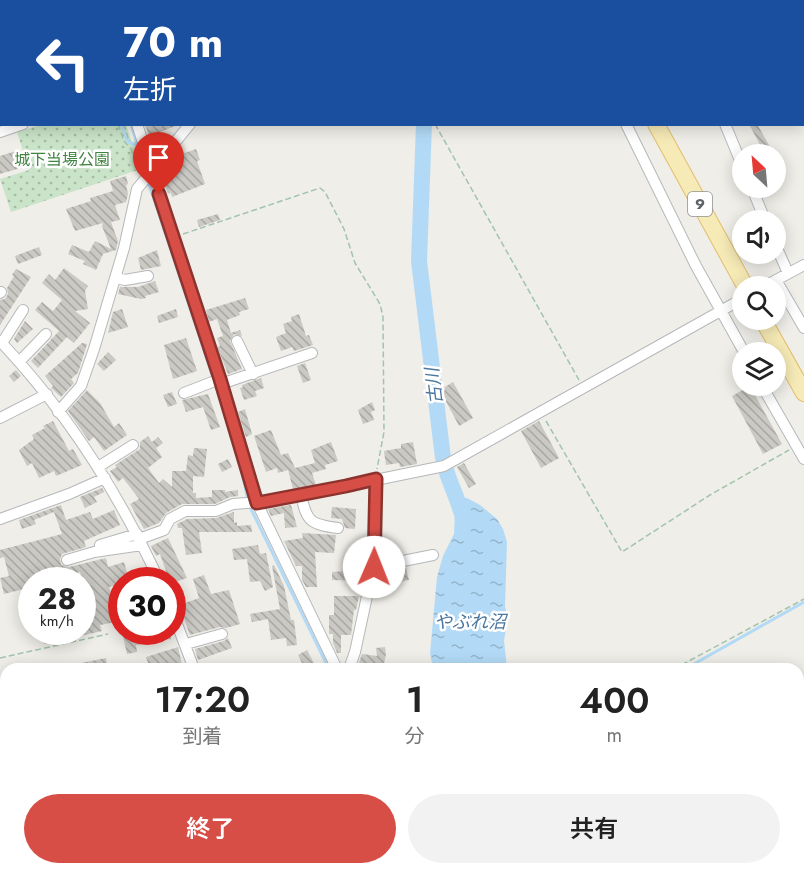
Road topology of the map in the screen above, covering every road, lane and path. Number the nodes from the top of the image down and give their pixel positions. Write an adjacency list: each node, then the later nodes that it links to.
1 (17, 126): 10 (street)
2 (119, 126): 13 (path)
3 (125, 126): 11 (path)
4 (137, 126): 13 (street)
5 (188, 126): 13 (street)
6 (436, 126): 36 (path)
7 (627, 126): 25 (street)
8 (657, 126): 19 (main road, 9)
9 (726, 126): 12 (street)
10 (0, 132)
11 (129, 141)
12 (733, 144)
13 (148, 178): 14 (street); 21 (street)
14 (173, 237): 35 (street); 49 (path)
15 (784, 264): 17 (street)
16 (804, 265): 17 (street)
17 (788, 273): 20 (street)
18 (148, 276): 21 (street)
19 (737, 276)
20 (782, 276)
21 (116, 278): 41 (street)
22 (786, 295): 26 (street)
23 (732, 301): 25 (street)
24 (23, 310): 30 (street)
25 (720, 312): 31 (street); 36 (street)
26 (804, 328)
27 (769, 330): 38 (main road)
28 (46, 334): 33 (street)
29 (237, 341): 34 (street)
30 (1, 342): 33 (street)
31 (738, 342)
32 (312, 353): 34 (street)
33 (19, 362): 39 (street)
34 (253, 374): 35 (street)
35 (217, 382): 37 (street); 51 (street)
36 (584, 389): 42 (street)
37 (184, 393)
38 (804, 393)
39 (47, 394): 41 (street); 43 (street)
40 (768, 396): 45 (street)
41 (58, 412): 47 (street)
42 (541, 413): 45 (path); 49 (street)
43 (0, 418)
44 (133, 445): 47 (street)
45 (796, 446): 46 (street)
46 (804, 459)
47 (98, 467): 48 (street)
48 (105, 478): 52 (street); 54 (street)
49 (376, 479): 50 (street); 59 (street)
50 (301, 495): 51 (street); 53 (street)
51 (253, 504): 54 (street); 66 (street)
52 (0, 519)
53 (338, 528)
54 (140, 539): 55 (street); 57 (street); 58 (street)
55 (100, 545)
56 (433, 555): 59 (street)
57 (67, 560)
58 (150, 567)
59 (374, 567): 67 (street)
60 (804, 599): 68 (path)
61 (108, 634): 64 (path)
62 (222, 634): 63 (street)
63 (186, 644): 65 (street)
64 (0, 658)
65 (192, 663)
66 (334, 663)
67 (351, 663)
68 (686, 663)

